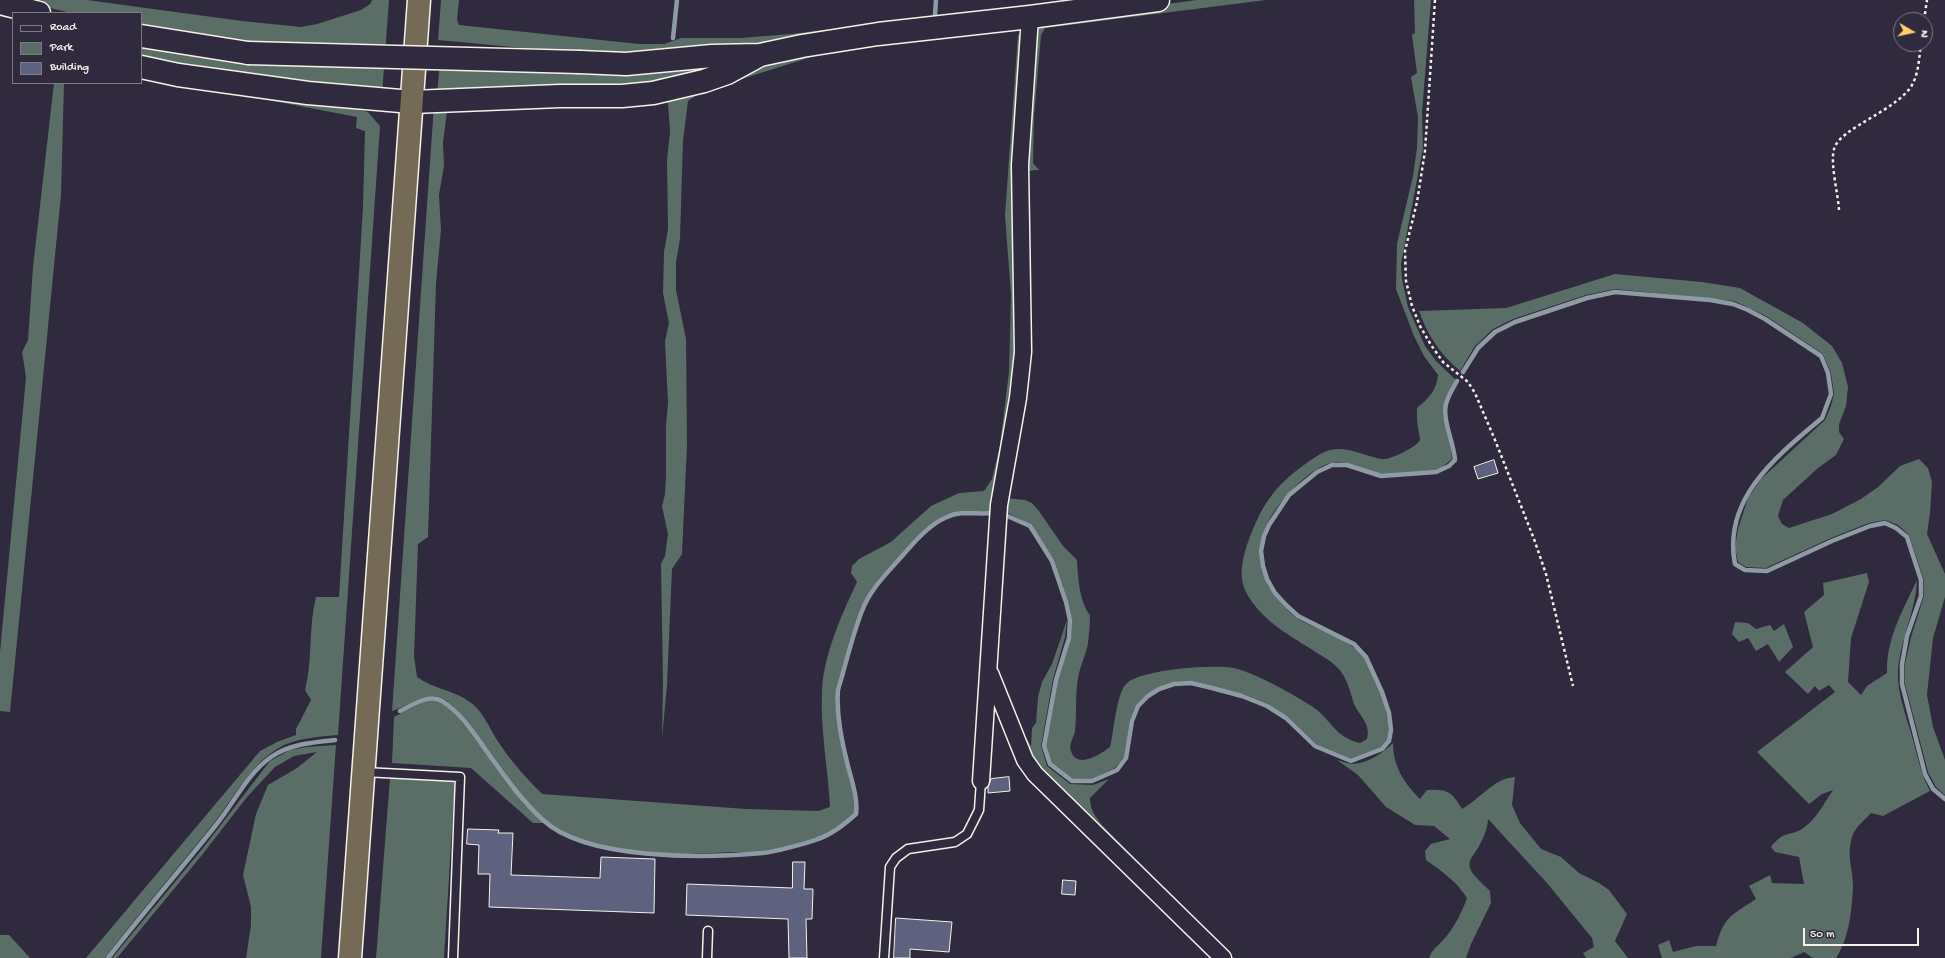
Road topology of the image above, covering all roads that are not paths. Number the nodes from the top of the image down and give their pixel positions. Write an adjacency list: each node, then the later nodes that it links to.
1 (419, 0): 9 (highway)
2 (1158, 0): 5 (street)
3 (0, 3): 4 (street)
4 (30, 12)
5 (1030, 17): 7 (street); 10 (street)
6 (142, 36): 7 (street, bridge)
7 (760, 55): 9 (street)
8 (142, 67): 9 (street)
9 (412, 102): 11 (highway)
10 (988, 670): 12 (street); 18 (street)
11 (363, 772): 14 (highway); 15 (lane)
12 (981, 781): 17 (lane)
13 (708, 931): 16 (lane)
14 (350, 958)
15 (453, 958)
16 (707, 958)
17 (884, 958)
18 (1223, 958)

